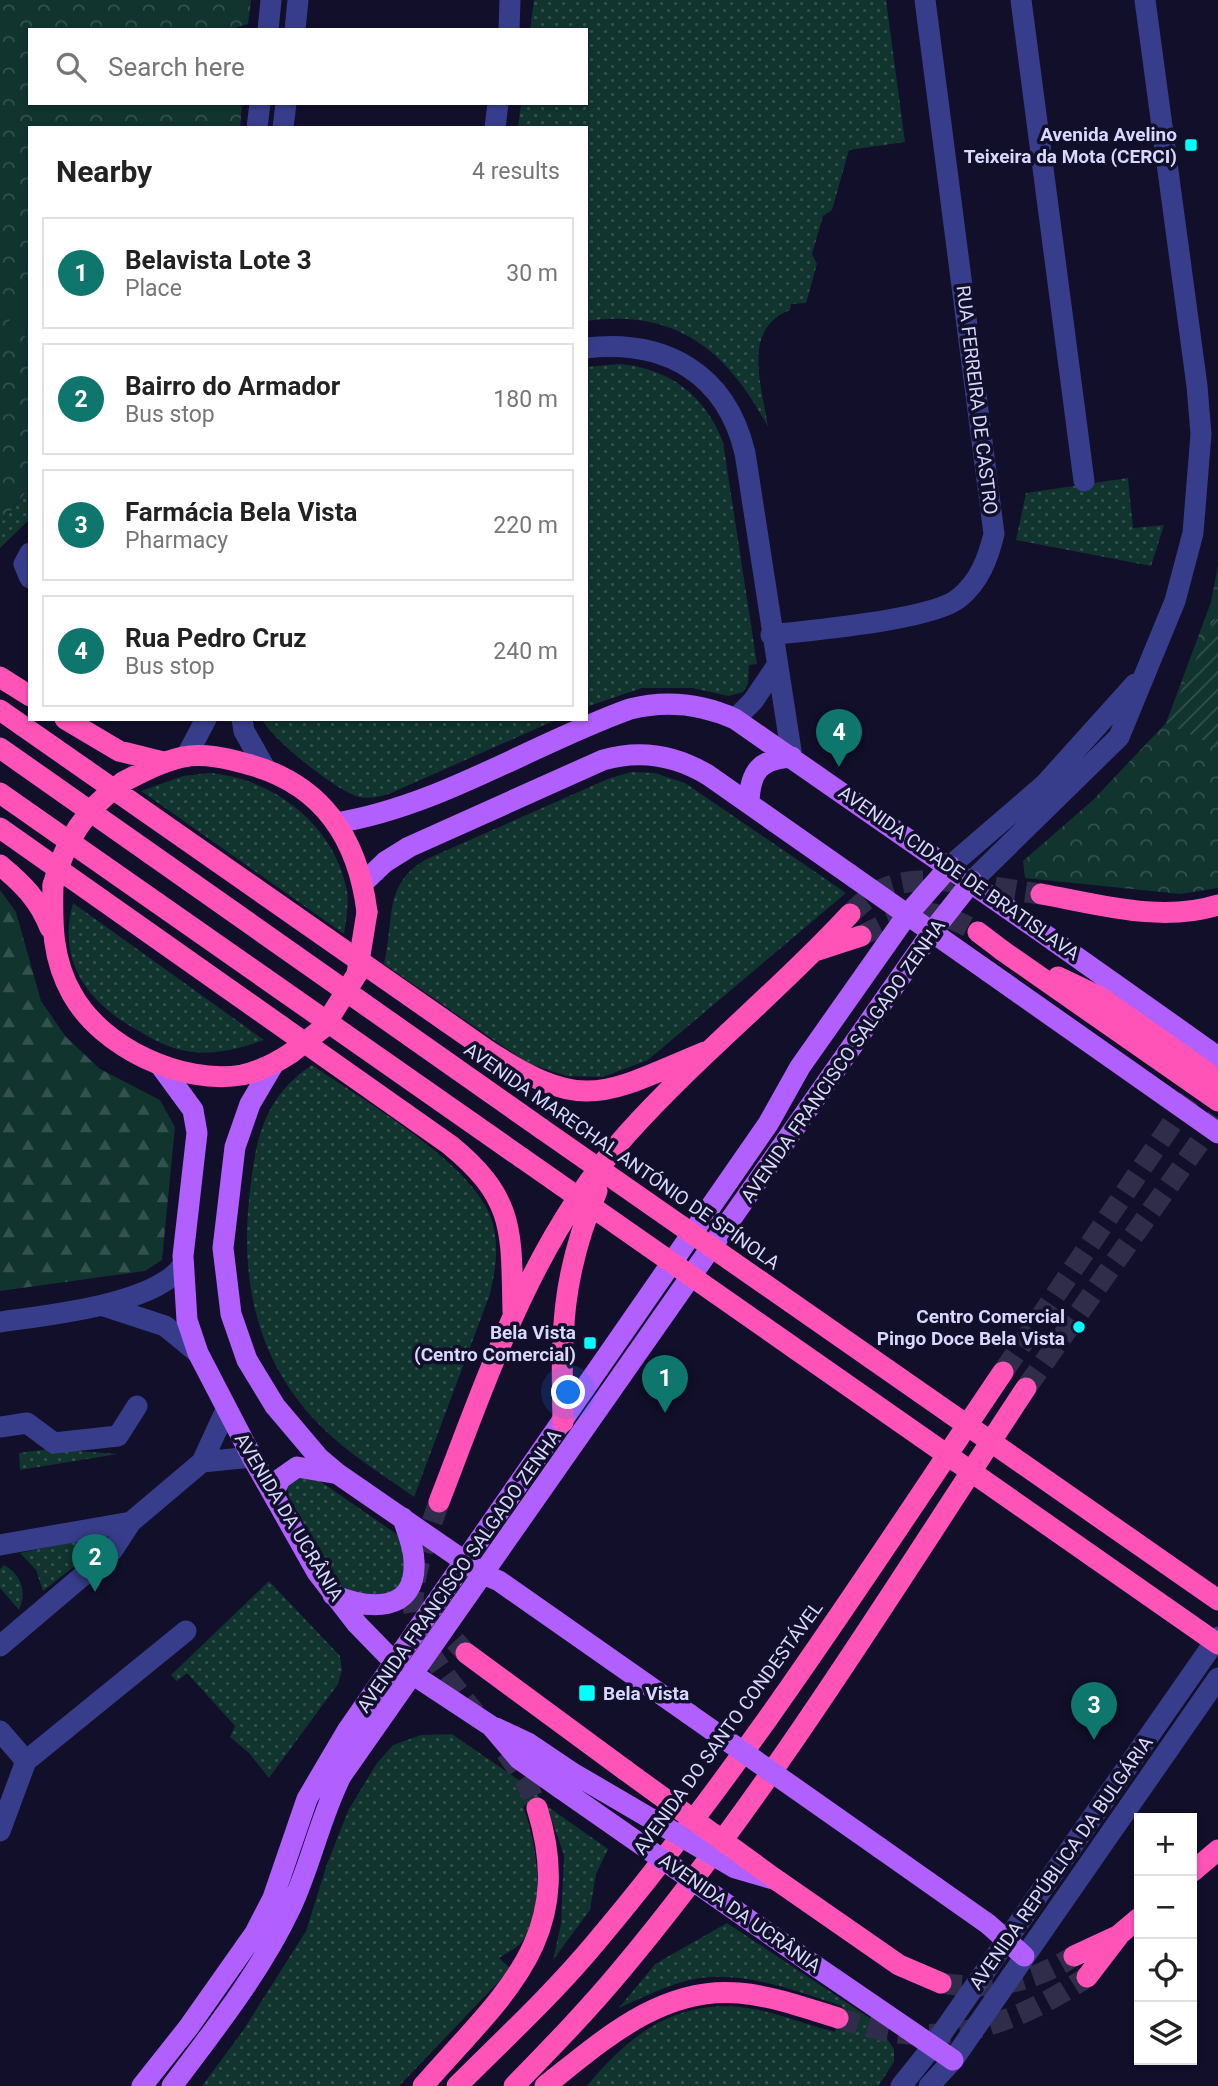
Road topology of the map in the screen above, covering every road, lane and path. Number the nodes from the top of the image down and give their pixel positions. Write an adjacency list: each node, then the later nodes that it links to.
1 (271, 0): 7 (street)
2 (298, 0): 8 (street)
3 (510, 0): 9 (street)
4 (925, 0): 20 (street, RUA FERREIRA DE CASTRO)
5 (1020, 0): 17 (street)
6 (1145, 0): 21 (street)
7 (268, 28)
8 (295, 28)
9 (509, 28)
10 (260, 105): 13 (street)
11 (286, 105): 14 (street)
12 (498, 105): 15 (street)
13 (257, 126)
14 (283, 126)
15 (495, 126)
16 (588, 348): 20 (street)
17 (1084, 481)
18 (28, 557): 19 (street)
19 (28, 573)
20 (771, 635): 22 (street)
21 (1150, 666): 40 (street); 41 (street)
22 (776, 667): 26 (street); 32 (street)
23 (0, 677): 24 (highway)
24 (28, 695)
25 (0, 710): 53 (highway)
26 (735, 719): 32 (main road, AVENIDA CIDADE DE BRATISLAVA); 37 (main road, AVENIDA CIDADE DE BRATISLAVA)
27 (68, 721): 33 (highway)
28 (205, 721): 31 (street)
29 (242, 721): 34 (street)
30 (0, 748): 83 (highway, AVENIDA MARECHAL ANTÓNIO DE SPÍNOLA, bridge)
31 (186, 757): 33 (highway); 34 (highway)
32 (792, 757): 36 (main road); 40 (main road, AVENIDA CIDADE DE BRATISLAVA)
33 (163, 762): 47 (highway, bridge)
34 (265, 768): 37 (highway)
35 (0, 793): 86 (highway, bridge)
36 (750, 803): 42 (main road); 46 (main road)
37 (336, 823): 42 (highway)
38 (0, 828): 63 (highway)
39 (0, 865): 47 (highway)
40 (950, 866): 41 (main road, AVENIDA CIDADE DE BRATISLAVA); 46 (main road, AVENIDA FRANCISCO SALGADO ZENHA)
41 (972, 881): 48 (main road, AVENIDA FRANCISCO SALGADO ZENHA); 54 (main road, AVENIDA CIDADE DE BRATISLAVA, bridge)
42 (363, 883): 55 (highway, bridge)
43 (1041, 894): 44 (highway)
44 (1218, 905)
45 (850, 914): 51 (highway)
46 (907, 915): 48 (main road); 70 (main road, AVENIDA FRANCISCO SALGADO ZENHA)
47 (51, 931): 56 (highway)
48 (932, 932): 59 (main road, bridge); 81 (main road, AVENIDA FRANCISCO SALGADO ZENHA)
49 (978, 932): 52 (highway)
50 (861, 936): 51 (highway)
51 (816, 951): 53 (highway)
52 (1003, 951): 57 (highway, bridge); 58 (highway, bridge)
53 (705, 1052): 60 (highway)
54 (1218, 1057)
55 (282, 1059): 56 (highway); 74 (main road)
56 (160, 1065): 61 (main road, AVENIDA DA UCRÂNIA)
57 (1218, 1080)
58 (1218, 1101)
59 (1218, 1133)
60 (625, 1136): 63 (highway); 70 (highway)
61 (183, 1265): 62 (street); 65 (main road, AVENIDA DA UCRÂNIA)
62 (104, 1306): 64 (street); 65 (street)
63 (513, 1312): 76 (highway)
64 (0, 1322)
65 (198, 1353): 69 (main road, AVENIDA DA UCRÂNIA)
66 (1003, 1372): 113 (highway, AVENIDA DO SANTO CONDESTÁVEL)
67 (1026, 1388): 114 (highway)
68 (137, 1406): 71 (street)
69 (226, 1410): 72 (main road, AVENIDA DA UCRÂNIA); 73 (street)
70 (563, 1422): 80 (main road, AVENIDA FRANCISCO SALGADO ZENHA)
71 (0, 1427)
72 (252, 1457): 73 (street); 75 (main road, AVENIDA DA UCRÂNIA)
73 (202, 1462): 78 (street)
74 (338, 1474): 75 (main road); 77 (main road)
75 (273, 1494): 82 (main road, AVENIDA DA UCRÂNIA)
76 (439, 1502)
77 (403, 1518): 80 (main road); 82 (main road)
78 (131, 1522): 79 (street); 87 (street)
79 (0, 1545)
80 (465, 1561): 81 (main road); 89 (main road, AVENIDA FRANCISCO SALGADO ZENHA)
81 (483, 1574): 90 (main road, AVENIDA FRANCISCO SALGADO ZENHA); 102 (main road, bridge)
82 (331, 1594): 89 (main road, AVENIDA DA UCRÂNIA)
83 (1218, 1600)
84 (186, 1631): 93 (street)
85 (1218, 1637): 102 (street, AVENIDA REPÚBLICA DA BULGÁRIA)
86 (1218, 1644)
87 (0, 1646)
88 (466, 1653): 99 (highway, bridge)
89 (394, 1662): 90 (main road, AVENIDA DA UCRÂNIA); 110 (main road, AVENIDA FRANCISCO SALGADO ZENHA)
90 (412, 1675): 94 (main road, AVENIDA DA UCRÂNIA); 111 (main road, AVENIDA FRANCISCO SALGADO ZENHA)
91 (1218, 1678): 103 (street, AVENIDA REPÚBLICA DA BULGÁRIA)
92 (0, 1731): 93 (street)
93 (26, 1761): 96 (street)
94 (566, 1780): 99 (main road, bridge); 108 (main road, AVENIDA DA UCRÂNIA, bridge)
95 (537, 1808): 112 (highway)
96 (0, 1832)
97 (1218, 1850): 98 (highway)
98 (1197, 1868)
99 (778, 1881): 106 (highway)
100 (1134, 1922): 101 (highway)
101 (1120, 1934): 104 (highway); 105 (highway)
102 (1006, 1942): 103 (main road); 108 (street, AVENIDA REPÚBLICA DA BULGÁRIA)
103 (1024, 1956): 109 (street, AVENIDA REPÚBLICA DA BULGÁRIA)
104 (1074, 1956)
105 (1087, 1977)
106 (941, 1983)
107 (838, 2018): 115 (highway)
108 (933, 2046): 109 (main road, AVENIDA DA UCRÂNIA); 116 (street, AVENIDA REPÚBLICA DA BULGÁRIA)
109 (953, 2060): 117 (street, AVENIDA REPÚBLICA DA BULGÁRIA)
110 (142, 2086)
111 (172, 2086)
112 (423, 2086)
113 (457, 2086)
114 (514, 2086)
115 (545, 2086)
116 (901, 2086)
117 (929, 2086)

